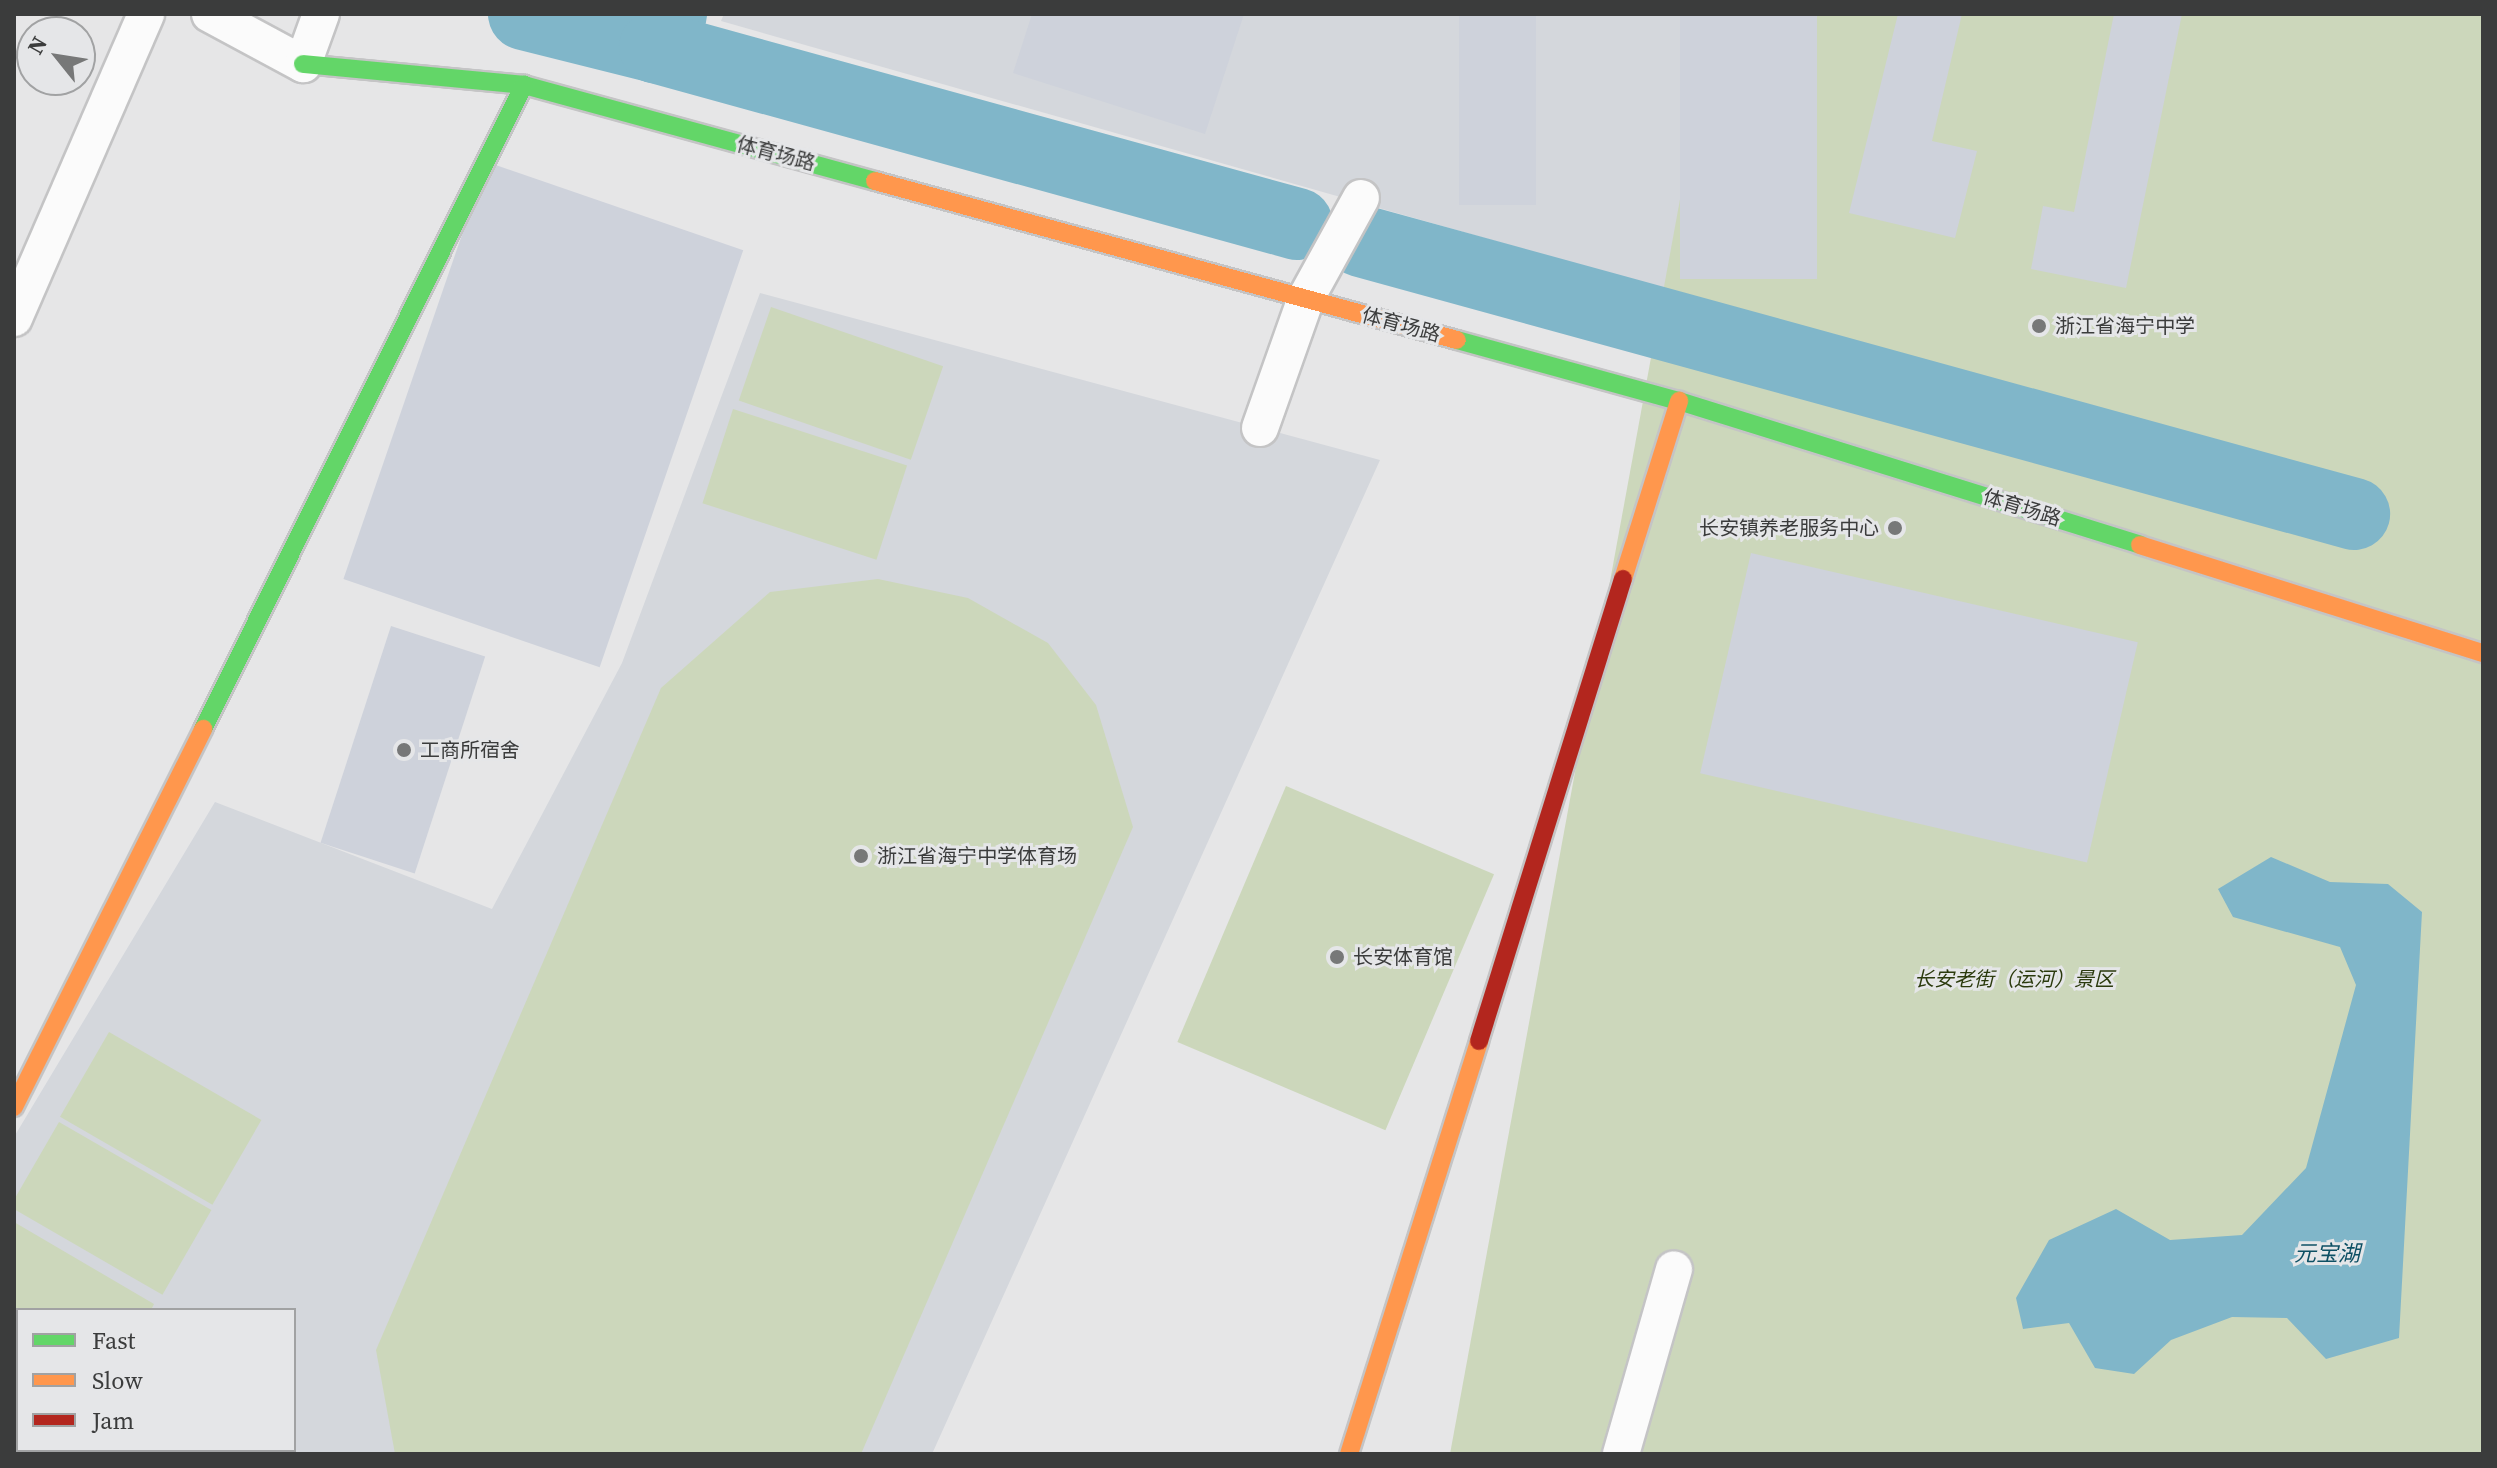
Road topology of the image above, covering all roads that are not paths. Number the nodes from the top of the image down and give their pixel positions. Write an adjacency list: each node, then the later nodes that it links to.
1 (146, 14): 8 (street)
2 (210, 14): 4 (street)
3 (321, 14): 4 (street)
4 (303, 64): 5 (street, 体育场路)
5 (524, 85): 7 (street, 体育场路); 12 (street)
6 (1361, 198): 7 (street)
7 (1306, 298): 9 (street, 体育场路); 10 (street)
8 (14, 318)
9 (1679, 401): 11 (street, 体育场路); 14 (street)
10 (1260, 428)
11 (2483, 653)
12 (14, 1107)
13 (1674, 1269): 15 (street)
14 (1349, 1454)
15 (1621, 1454)

